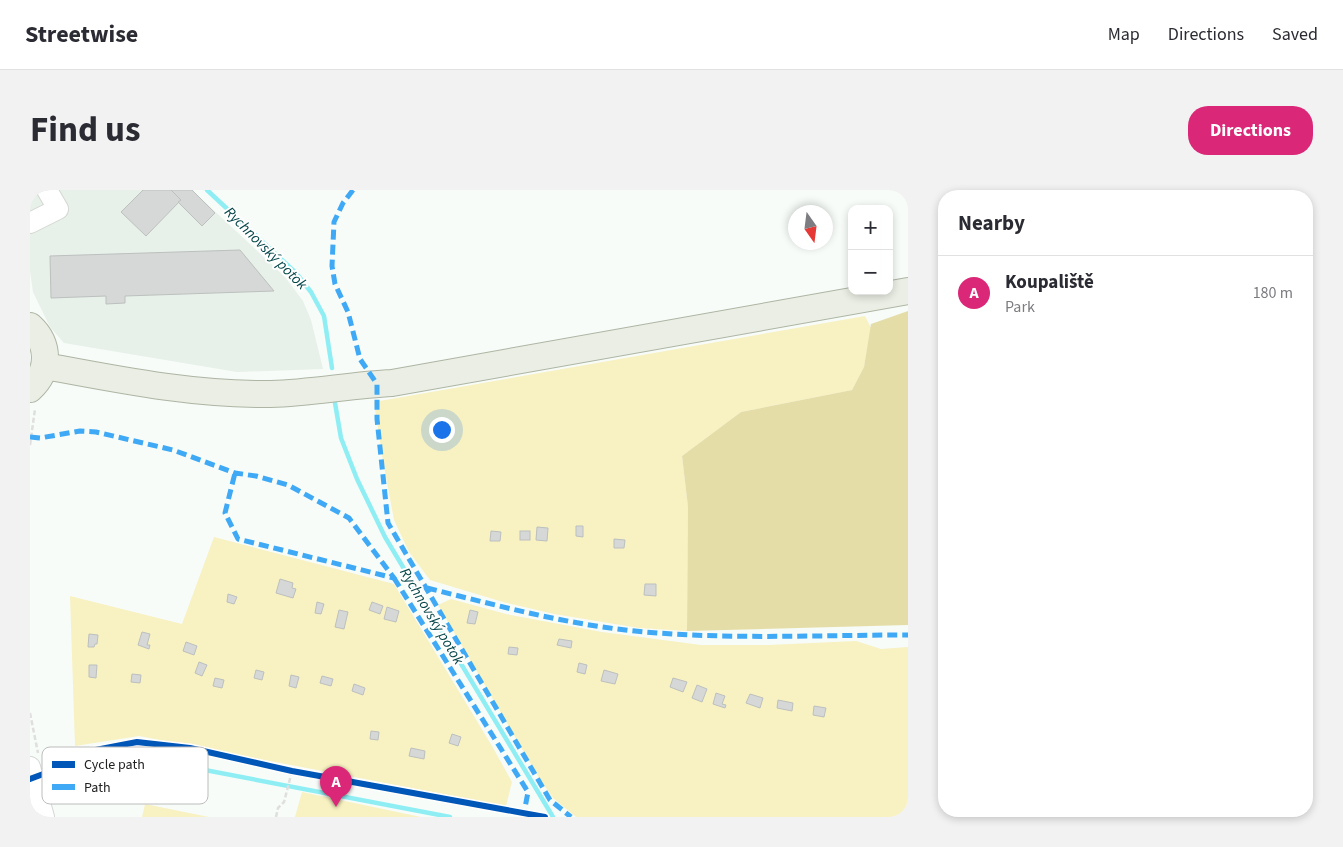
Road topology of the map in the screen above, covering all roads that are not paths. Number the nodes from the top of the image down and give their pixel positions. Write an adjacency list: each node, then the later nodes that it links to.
1 (47, 190): 2 (street)
2 (30, 223)
3 (908, 292): 5 (main road)
4 (30, 326): 5 (main road)
5 (45, 366): 6 (main road)
6 (34, 397)
7 (30, 767): 8 (street)
8 (41, 808)

